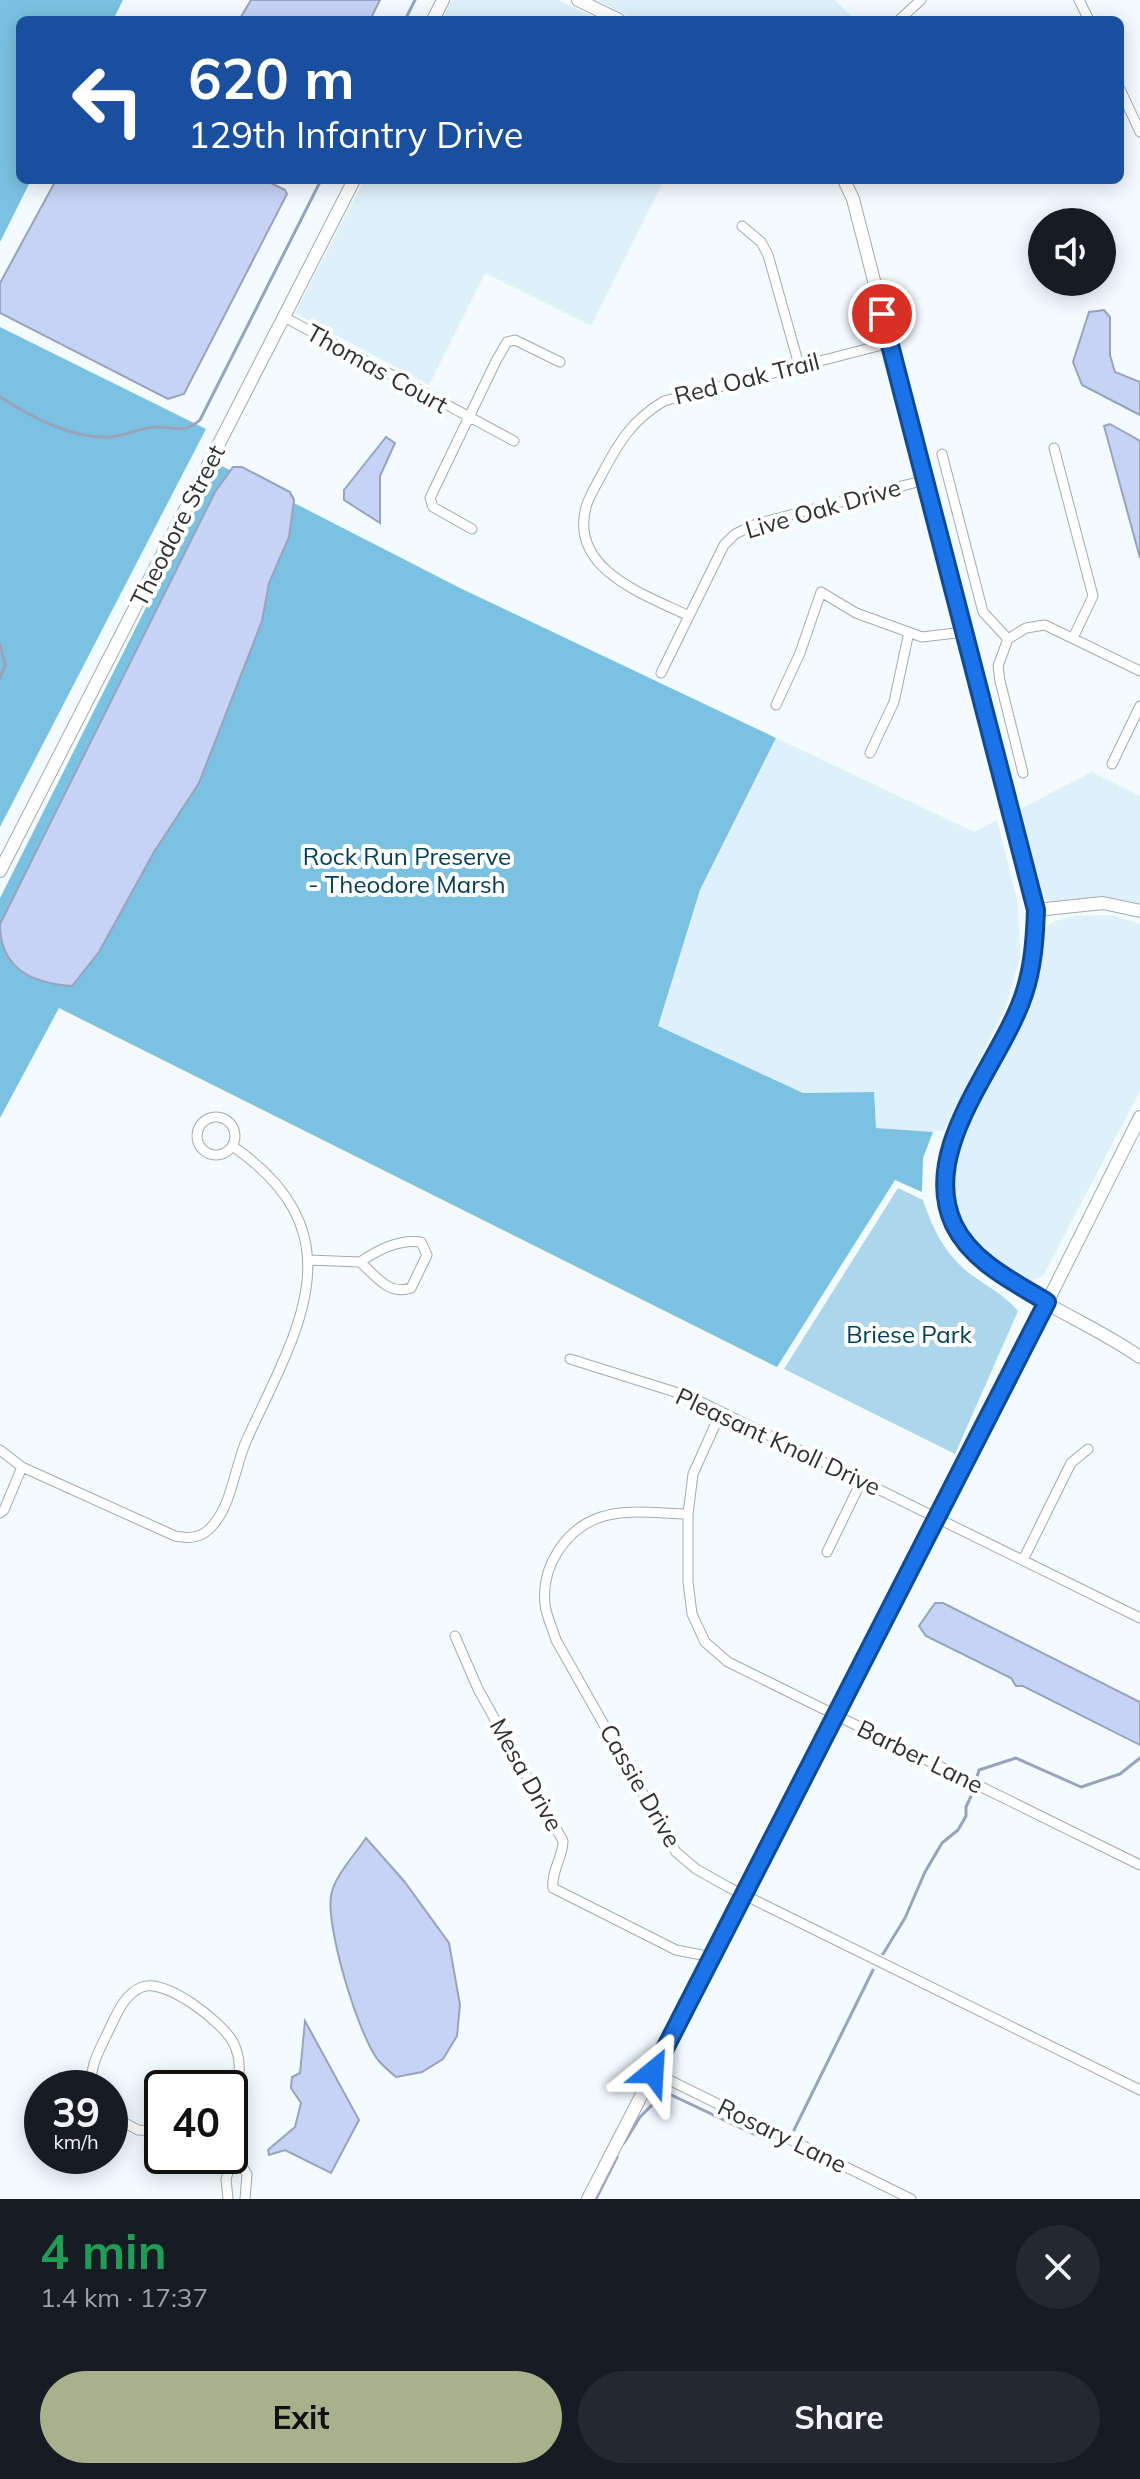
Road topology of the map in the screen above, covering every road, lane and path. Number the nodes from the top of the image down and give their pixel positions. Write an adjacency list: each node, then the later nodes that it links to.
1 (578, 0): 3 (street)
2 (921, 0): 4 (street)
3 (611, 16)
4 (903, 16)
5 (1124, 98): 6 (street)
6 (1140, 132)
7 (352, 184): 10 (street, Theodore Street)
8 (846, 184): 11 (street)
9 (742, 226): 13 (street)
10 (286, 318): 14 (street, Thomas Court); 32 (street, Theodore Street)
11 (890, 343): 13 (street, Red Oak Trail); 18 (street)
12 (560, 362): 14 (street, Thomas Court)
13 (799, 365): 20 (street, Red Oak Trail)
14 (467, 419): 15 (street, Thomas Court); 19 (street, Thomas Court)
15 (514, 441)
16 (1054, 448): 23 (street)
17 (942, 454): 24 (street)
18 (925, 480): 20 (street, Live Oak Drive); 22 (street)
19 (472, 529)
20 (689, 616): 26 (street, Live Oak Drive)
21 (909, 632): 22 (street); 27 (street); 29 (street)
22 (964, 632): 33 (street)
23 (1073, 638): 24 (street); 25 (street)
24 (1008, 639): 31 (street)
25 (1140, 671)
26 (661, 673)
27 (776, 705)
28 (1140, 706): 30 (street)
29 (870, 753)
30 (1112, 764)
31 (1023, 773)
32 (0, 871)
33 (1036, 910): 34 (street); 39 (street)
34 (1140, 911)
35 (1140, 1117): 39 (street)
36 (234, 1147): 36 (street); 37 (street)
37 (308, 1260): 38 (street); 45 (street)
38 (360, 1262): 38 (street)
39 (1047, 1302): 40 (street); 49 (street)
40 (1140, 1357)
41 (570, 1359): 42 (street, Pleasant Knoll Drive)
42 (721, 1412): 46 (street, Pleasant Knoll Drive); 48 (street, Barber Lane)
43 (1088, 1449): 51 (street)
44 (0, 1450): 45 (street)
45 (22, 1467): 47 (street)
46 (861, 1482): 49 (street, Pleasant Knoll Drive); 50 (street)
47 (0, 1513)
48 (688, 1514): 54 (street, Barber Lane); 56 (street, Cassie Drive)
49 (939, 1518): 51 (street, Pleasant Knoll Drive); 54 (street)
50 (827, 1552)
51 (1023, 1560): 52 (street, Pleasant Knoll Drive)
52 (1140, 1618)
53 (455, 1636): 57 (street, Mesa Drive)
54 (835, 1715): 55 (street, Barber Lane); 56 (street)
55 (1140, 1865)
56 (743, 1894): 57 (street); 61 (street, Cassie Drive)
57 (712, 1957): 60 (street)
58 (93, 2070): 59 (street)
59 (239, 2070)
60 (653, 2072): 66 (street); 67 (street, Rosary Lane)
61 (1140, 2090)
62 (227, 2174): 64 (street)
63 (247, 2174): 65 (street)
64 (228, 2199)
65 (245, 2199)
66 (588, 2199)
67 (911, 2199)

